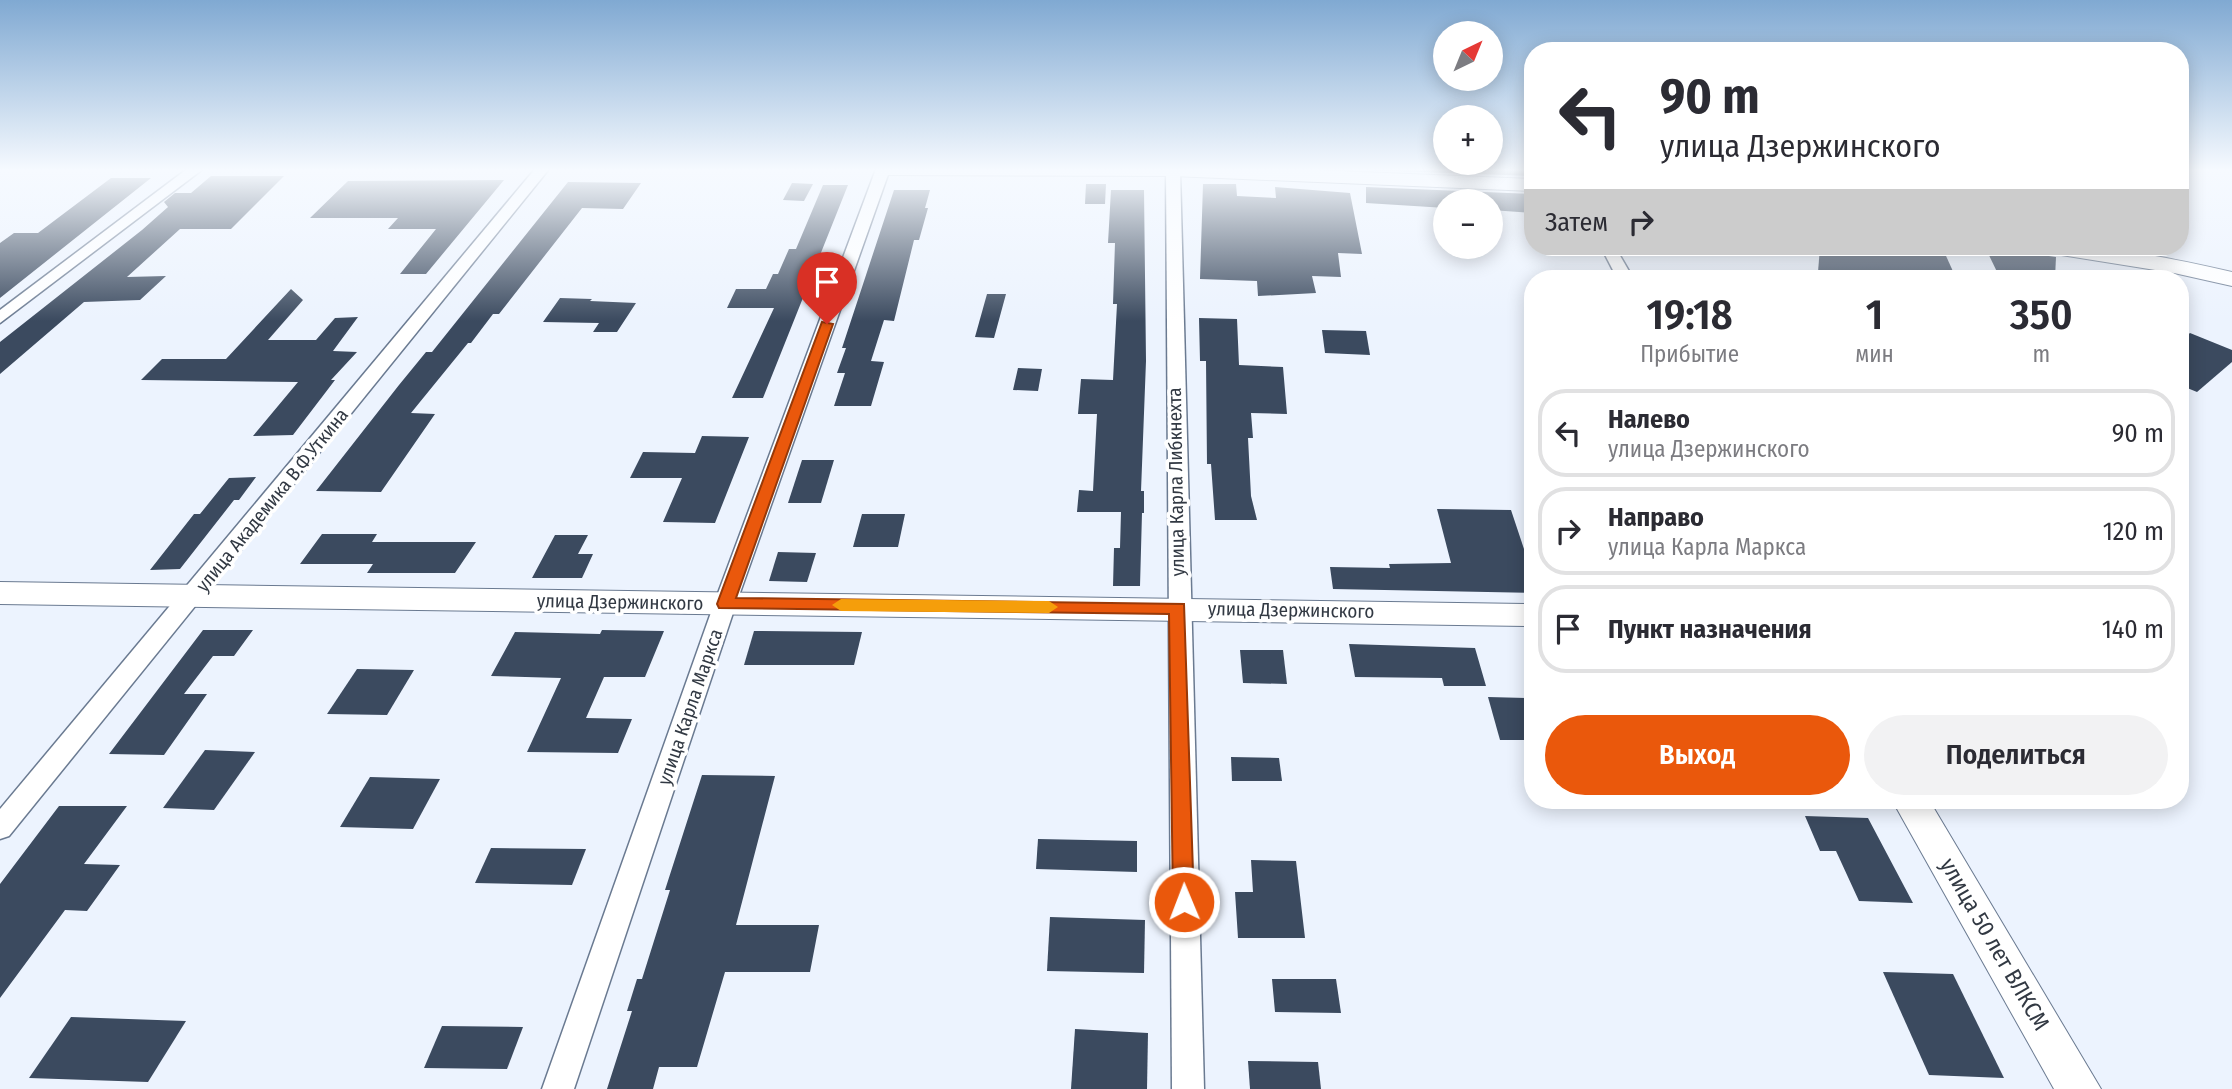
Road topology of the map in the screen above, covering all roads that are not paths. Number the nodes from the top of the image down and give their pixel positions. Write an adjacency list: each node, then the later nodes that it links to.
1 (129, 220): 9 (street)
2 (500, 220): 11 (street, улица Академика В.Ф.Уткина)
3 (865, 220): 12 (street, улица Карла Маркса)
4 (1174, 220): 13 (street, улица Карла Либкнехта)
5 (2105, 256): 6 (main road)
6 (2182, 270)
7 (2189, 271): 8 (main road)
8 (2232, 279)
9 (0, 318)
10 (0, 593): 11 (main road, улица Дзержинского)
11 (194, 595): 12 (main road, улица Дзержинского); 16 (street, улица Академика В.Ф.Уткина)
12 (725, 604): 13 (main road, улица Дзержинского); 17 (street, улица Карла Маркса)
13 (1178, 608): 14 (main road, улица Дзержинского); 18 (street, улица Карла Либкнехта)
14 (1524, 615)
15 (1915, 809): 19 (main road, улица 50 лет ВЛКСМ)
16 (0, 828)
17 (558, 1089)
18 (1188, 1089)
19 (2079, 1089)

